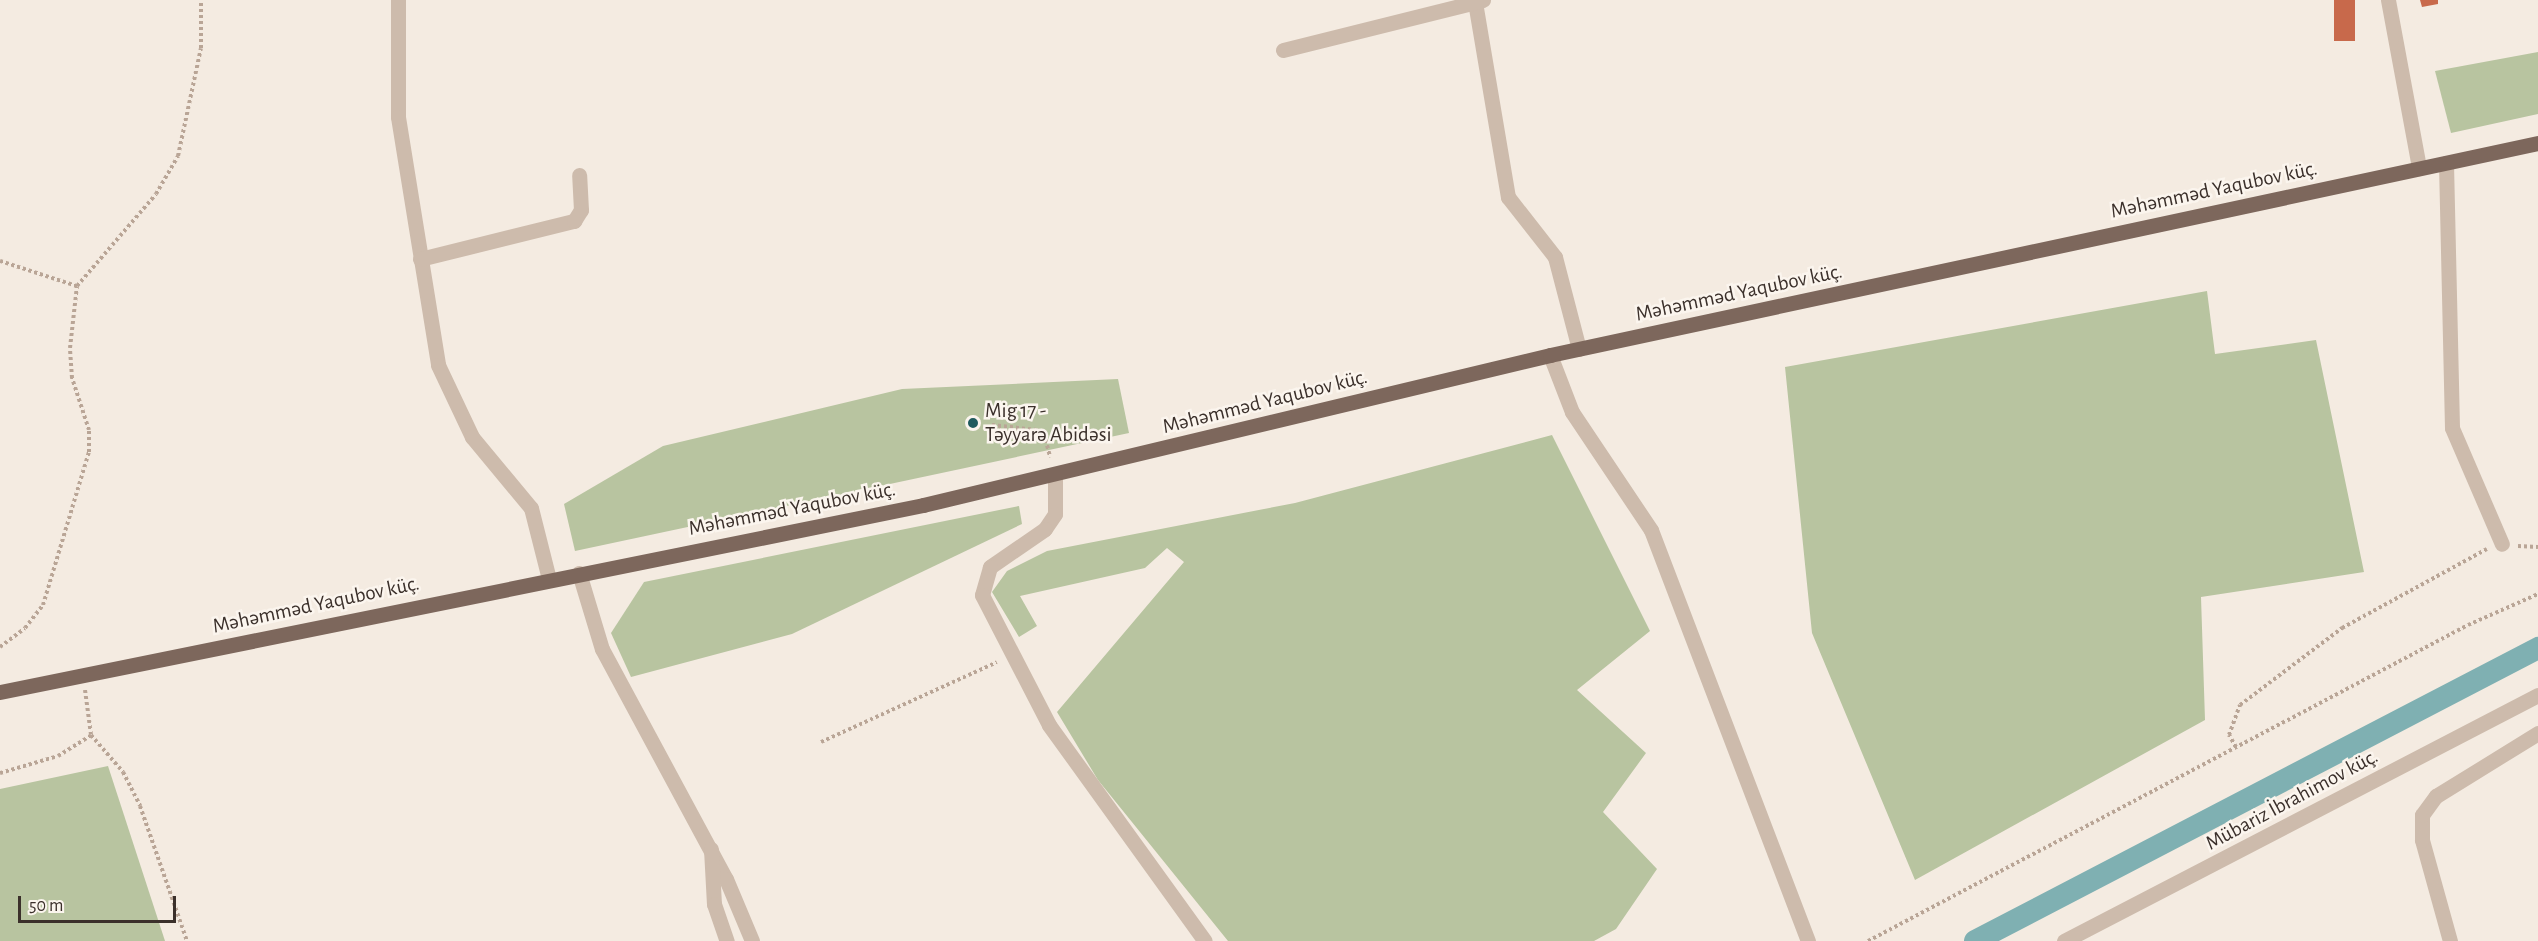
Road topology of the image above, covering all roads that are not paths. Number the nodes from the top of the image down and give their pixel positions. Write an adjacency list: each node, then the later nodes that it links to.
1 (398, 0): 9 (street)
2 (2388, 0): 7 (street)
3 (1479, 1): 4 (street); 10 (street)
4 (1283, 50)
5 (2538, 143): 6 (main road, Məhəmməd Yaqubov küç.)
6 (2446, 162): 7 (main road, Məhəmməd Yaqubov küç.); 13 (street)
7 (2419, 168): 10 (main road, Məhəmməd Yaqubov küç.)
8 (579, 175): 9 (street)
9 (420, 259): 15 (street)
10 (1579, 349): 11 (main road, Məhəmməd Yaqubov küç.)
11 (1550, 355): 12 (main road, Məhəmməd Yaqubov küç.); 23 (street)
12 (1055, 475): 14 (main road, Məhəmməd Yaqubov küç.); 22 (street)
13 (2502, 544)
14 (579, 573): 15 (main road, Məhəmməd Yaqubov küç.); 19 (street)
15 (549, 579): 16 (main road, Məhəmməd Yaqubov küç.)
16 (0, 692)
17 (2538, 695): 24 (street, Mübariz İbrahimov küç.)
18 (2538, 733): 25 (street)
19 (711, 849): 20 (street); 21 (street)
20 (727, 941)
21 (752, 941)
22 (1205, 941)
23 (1809, 941)
24 (2064, 941)
25 (2450, 941)

